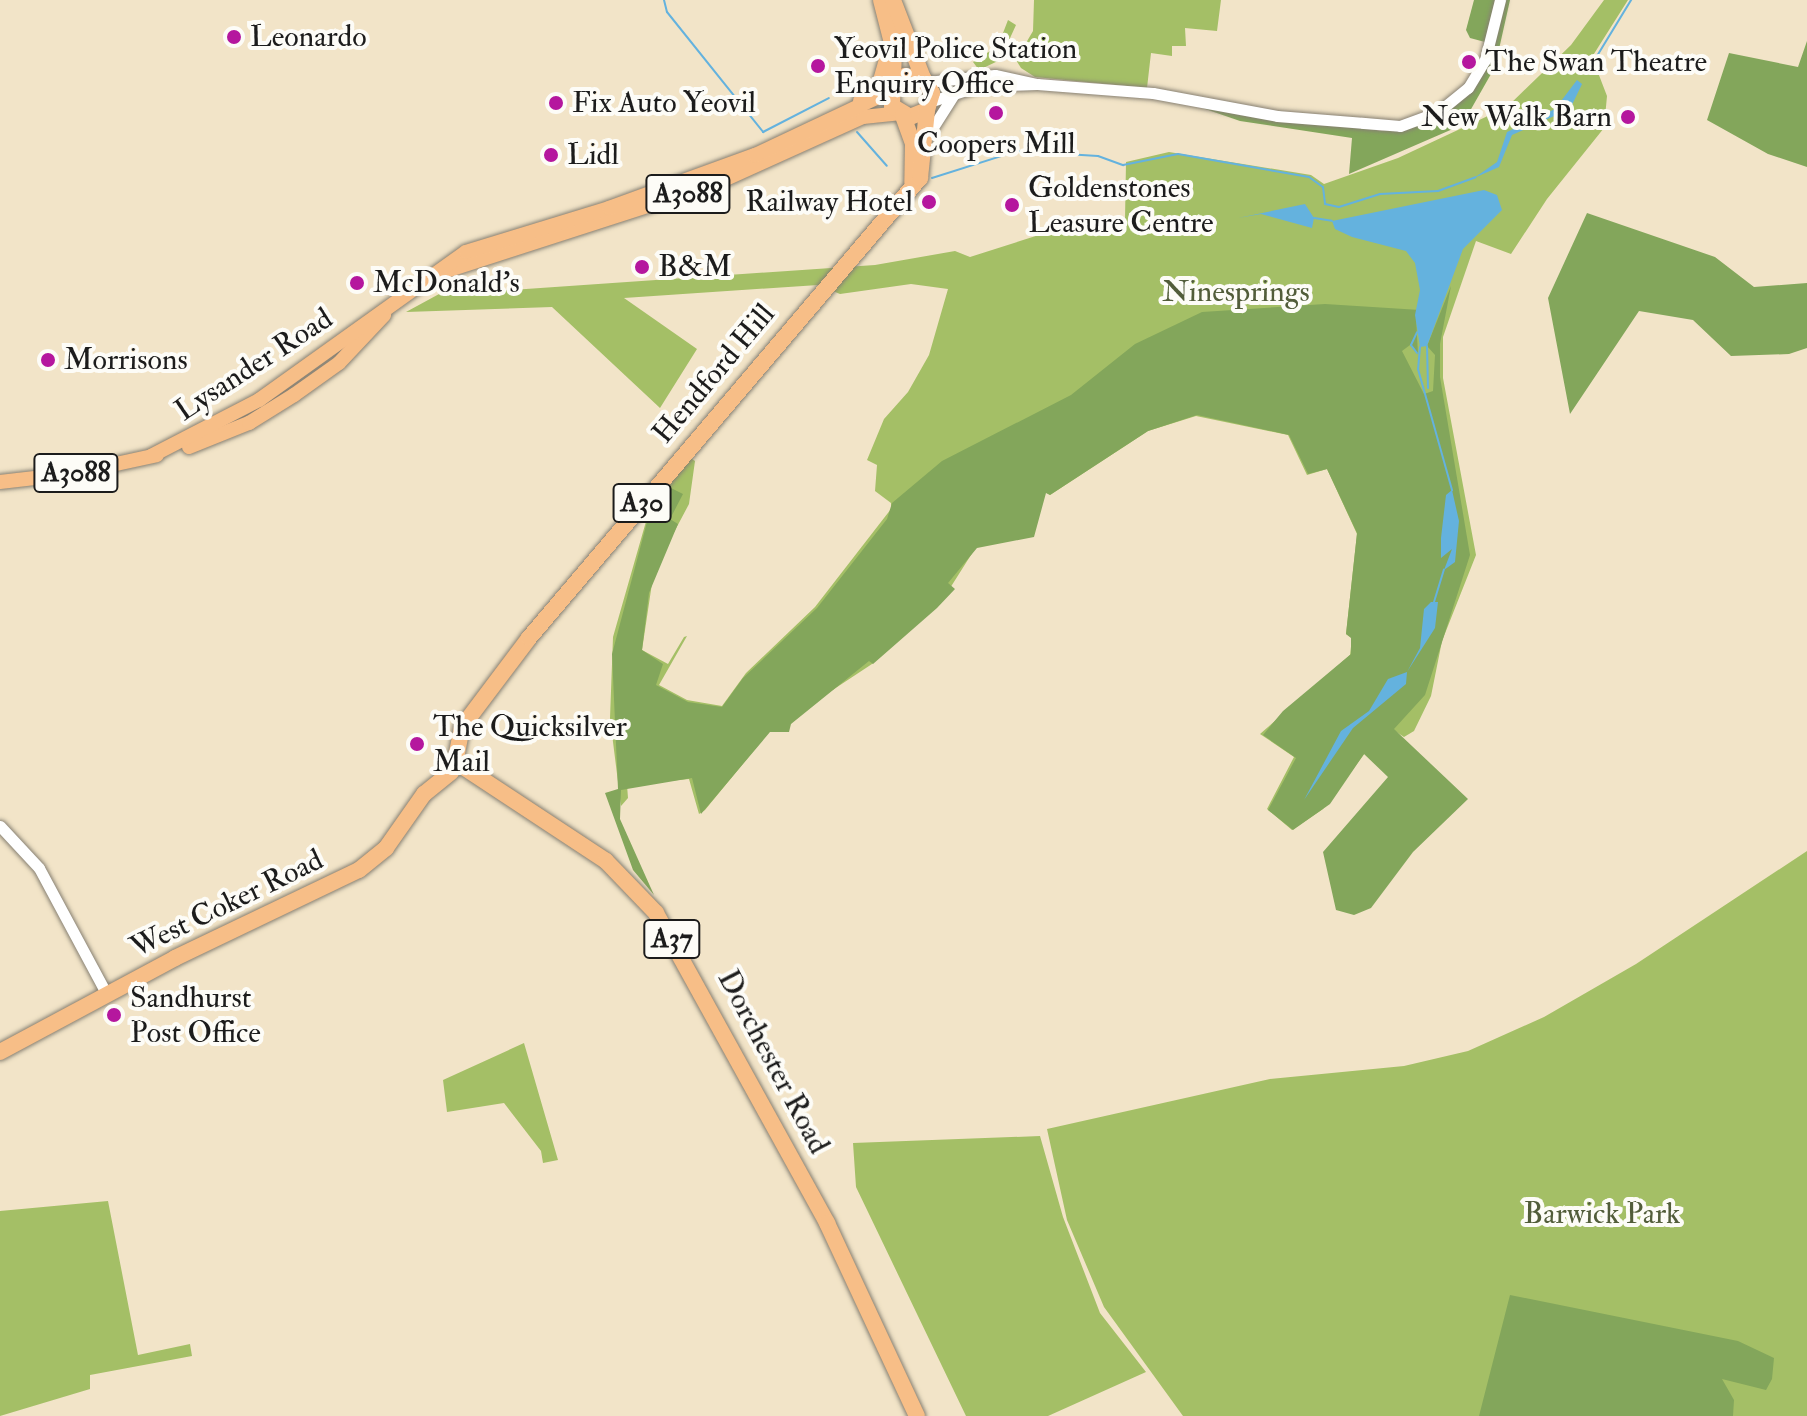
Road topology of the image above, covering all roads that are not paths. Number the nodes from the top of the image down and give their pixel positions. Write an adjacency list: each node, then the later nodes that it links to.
1 (881, 0): 4 (highway)
2 (893, 0): 6 (highway, Hendford Hill)
3 (1500, 0): 7 (street)
4 (889, 31): 9 (highway); 12 (main road)
5 (1012, 76): 6 (street); 7 (street); 8 (street)
6 (925, 80): 9 (highway); 11 (highway, Hendford Hill)
7 (1037, 84): 8 (street)
8 (1002, 85): 10 (street)
9 (893, 87): 12 (main road, A3088); 13 (highway)
10 (956, 91): 11 (street); 14 (street)
11 (930, 106): 13 (highway); 14 (highway, Hendford Hill / A30)
12 (854, 107): 16 (main road, A3088)
13 (901, 115): 15 (highway); 16 (main road, A3088)
14 (928, 135): 15 (highway, Hendford Hill / A30)
15 (912, 184): 18 (highway, Hendford Hill / A30)
16 (468, 258): 17 (main road, Lysander Road / A3088)
17 (0, 482)
18 (457, 766): 20 (highway, West Coker Road); 22 (highway, Dorchester Road / A37)
19 (0, 826): 20 (street)
20 (107, 995): 21 (highway, West Coker Road)
21 (0, 1052)
22 (917, 1416)

